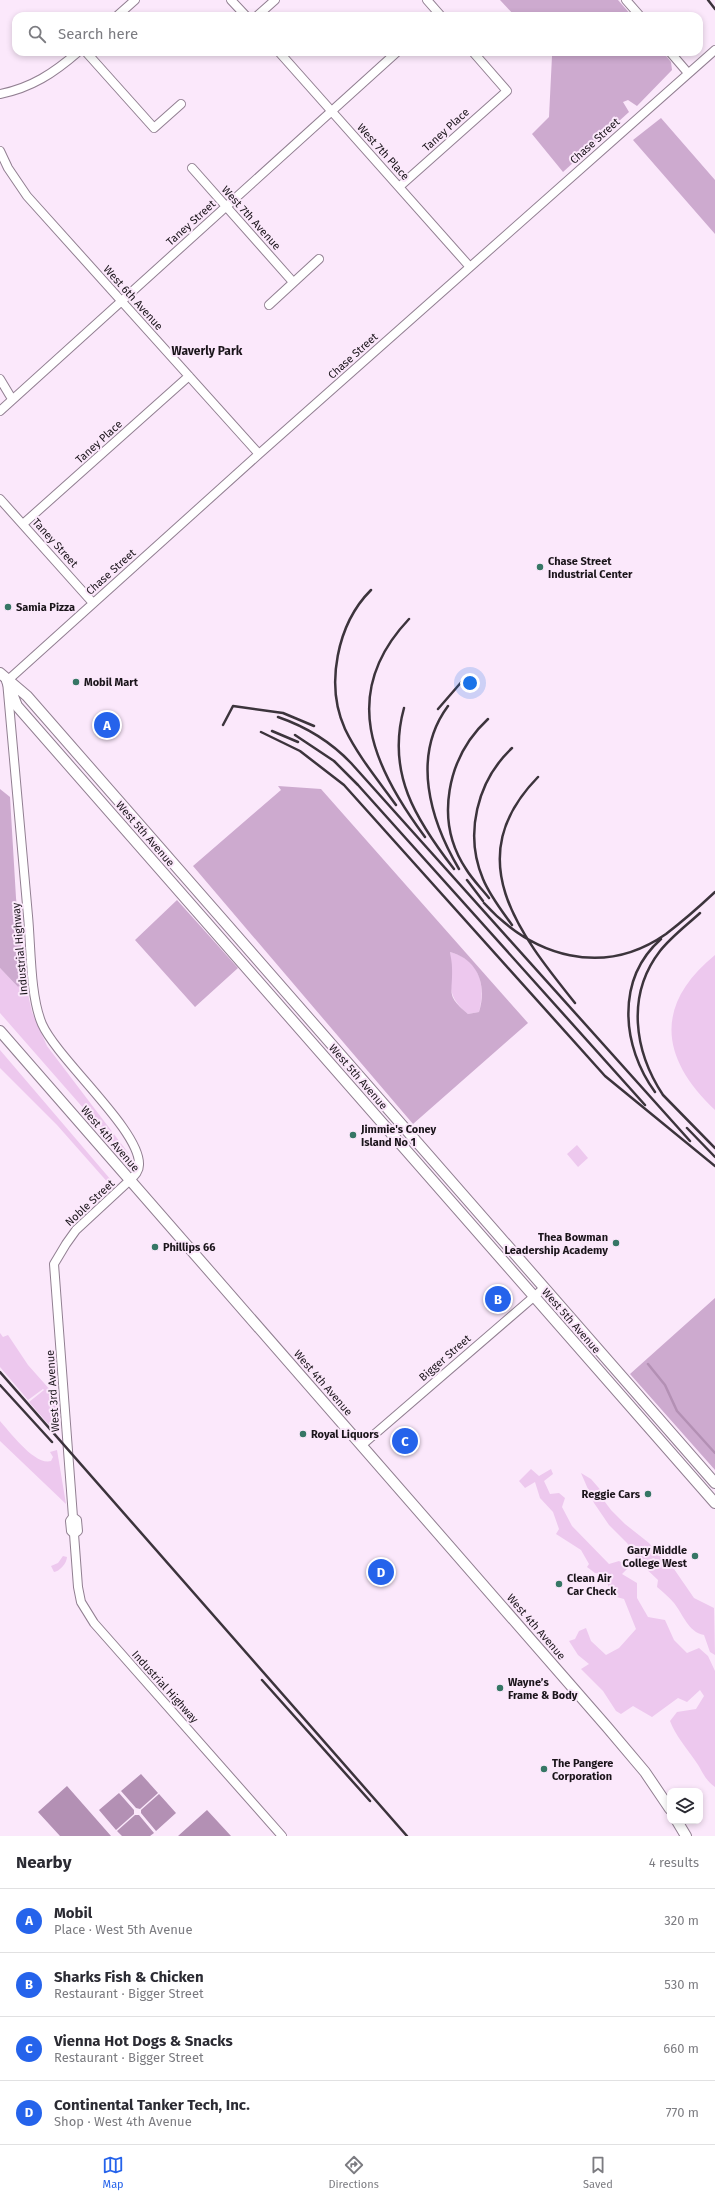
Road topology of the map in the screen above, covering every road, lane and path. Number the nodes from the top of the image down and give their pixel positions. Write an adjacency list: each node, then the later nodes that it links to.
1 (135, 0): 6 (street)
2 (231, 0): 7 (street)
3 (275, 0): 8 (street)
4 (427, 0): 9 (street)
5 (626, 0): 10 (street)
6 (121, 12)
7 (242, 12)
8 (262, 12)
9 (437, 12)
10 (636, 12)
11 (715, 50): 18 (street, Chase Street)
12 (74, 56): 19 (street)
13 (90, 56): 20 (street)
14 (282, 56): 21 (street, West 7th Place)
15 (393, 56): 21 (street, Taney Street)
16 (476, 56): 24 (street, Taney Place)
17 (673, 56): 18 (street)
18 (688, 73): 27 (street, Chase Street)
19 (0, 94)
20 (181, 104)
21 (331, 112): 24 (street, West 7th Place); 25 (street, Taney Street)
22 (0, 150): 29 (street, West 6th Avenue)
23 (192, 168): 25 (street, West 7th Avenue)
24 (399, 187): 27 (street, West 7th Place)
25 (226, 206): 28 (street, West 7th Avenue); 29 (street, Taney Street)
26 (319, 259): 28 (street)
27 (470, 267): 35 (street, Chase Street)
28 (293, 282): 30 (street)
29 (121, 301): 31 (street, West 6th Avenue); 33 (street, Taney Street)
30 (269, 305)
31 (189, 376): 35 (street, West 6th Avenue); 37 (street, Taney Place)
32 (0, 379): 33 (street)
33 (12, 399): 34 (street, Taney Street)
34 (0, 411)
35 (259, 454): 38 (street, Chase Street)
36 (0, 499): 37 (street, Taney Street)
37 (23, 524): 38 (street, Taney Street)
38 (94, 603): 39 (street, Chase Street)
39 (3, 677): 40 (main road, West 5th Avenue); 41 (main road, West 5th Avenue); 45 (street, Industrial Highway)
40 (125, 809): 41 (main road); 42 (main road, West 5th Avenue)
41 (115, 818): 43 (main road, West 5th Avenue)
42 (257, 958): 43 (main road); 46 (main road, West 5th Avenue)
43 (246, 968): 47 (main road, West 5th Avenue)
44 (0, 1031): 45 (main road, West 4th Avenue)
45 (130, 1180): 48 (street, Noble Street); 51 (main road, West 4th Avenue)
46 (455, 1187): 47 (main road); 49 (main road, West 5th Avenue)
47 (445, 1196): 50 (main road, West 5th Avenue)
48 (54, 1264): 54 (street, West 3rd Avenue)
49 (544, 1288): 50 (street, Bigger Street); 52 (main road, West 5th Avenue)
50 (534, 1296): 51 (street, Bigger Street); 53 (main road, West 5th Avenue)
51 (362, 1445): 55 (main road, West 4th Avenue)
52 (715, 1483)
53 (715, 1503)
54 (73, 1517): 57 (street, Industrial Highway)
55 (667, 1805)
56 (679, 1824): 58 (main road)
57 (282, 1836)
58 (686, 1836)

